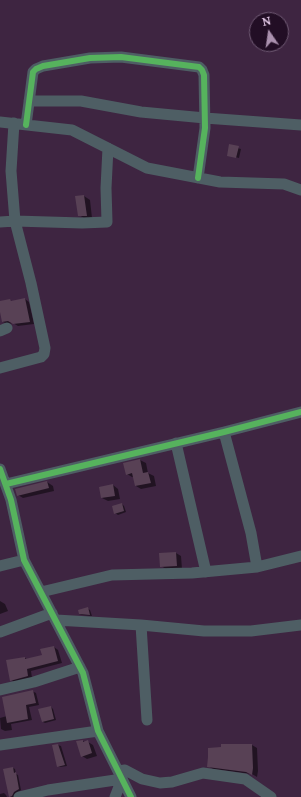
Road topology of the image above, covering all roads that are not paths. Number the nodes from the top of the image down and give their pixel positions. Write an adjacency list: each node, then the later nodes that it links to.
1 (29, 100): 2 (street); 2 (street); 5 (street)
2 (205, 118): 6 (street); 8 (street)
3 (0, 122): 4 (street)
4 (14, 124): 5 (street); 10 (street)
5 (26, 125): 7 (street)
6 (301, 125)
7 (108, 148): 8 (street); 10 (street)
8 (198, 178): 9 (street)
9 (301, 190)
10 (15, 220): 11 (street); 12 (street)
11 (0, 222)
12 (0, 368)
13 (301, 412): 14 (street)
14 (224, 432): 15 (street); 23 (street)
15 (176, 444): 17 (street); 24 (street)
16 (0, 469): 17 (street)
17 (6, 484): 18 (street)
18 (11, 500): 19 (street); 21 (street)
19 (0, 503)
20 (301, 556): 23 (street)
21 (24, 560): 22 (street); 25 (street)
22 (0, 566)
23 (257, 567): 24 (street)
24 (206, 572): 25 (street)
25 (41, 592): 26 (street)
26 (54, 617): 28 (street); 29 (street); 30 (street)
27 (301, 624): 28 (street)
28 (141, 625): 32 (street)
29 (0, 632)
30 (80, 666): 31 (street); 33 (street)
31 (0, 690)
32 (147, 720)
33 (98, 731): 34 (street); 35 (street)
34 (0, 745)
35 (120, 775): 36 (street); 37 (street); 38 (street); 39 (street)
36 (19, 797)
37 (115, 797)
38 (131, 797)
39 (271, 797)

